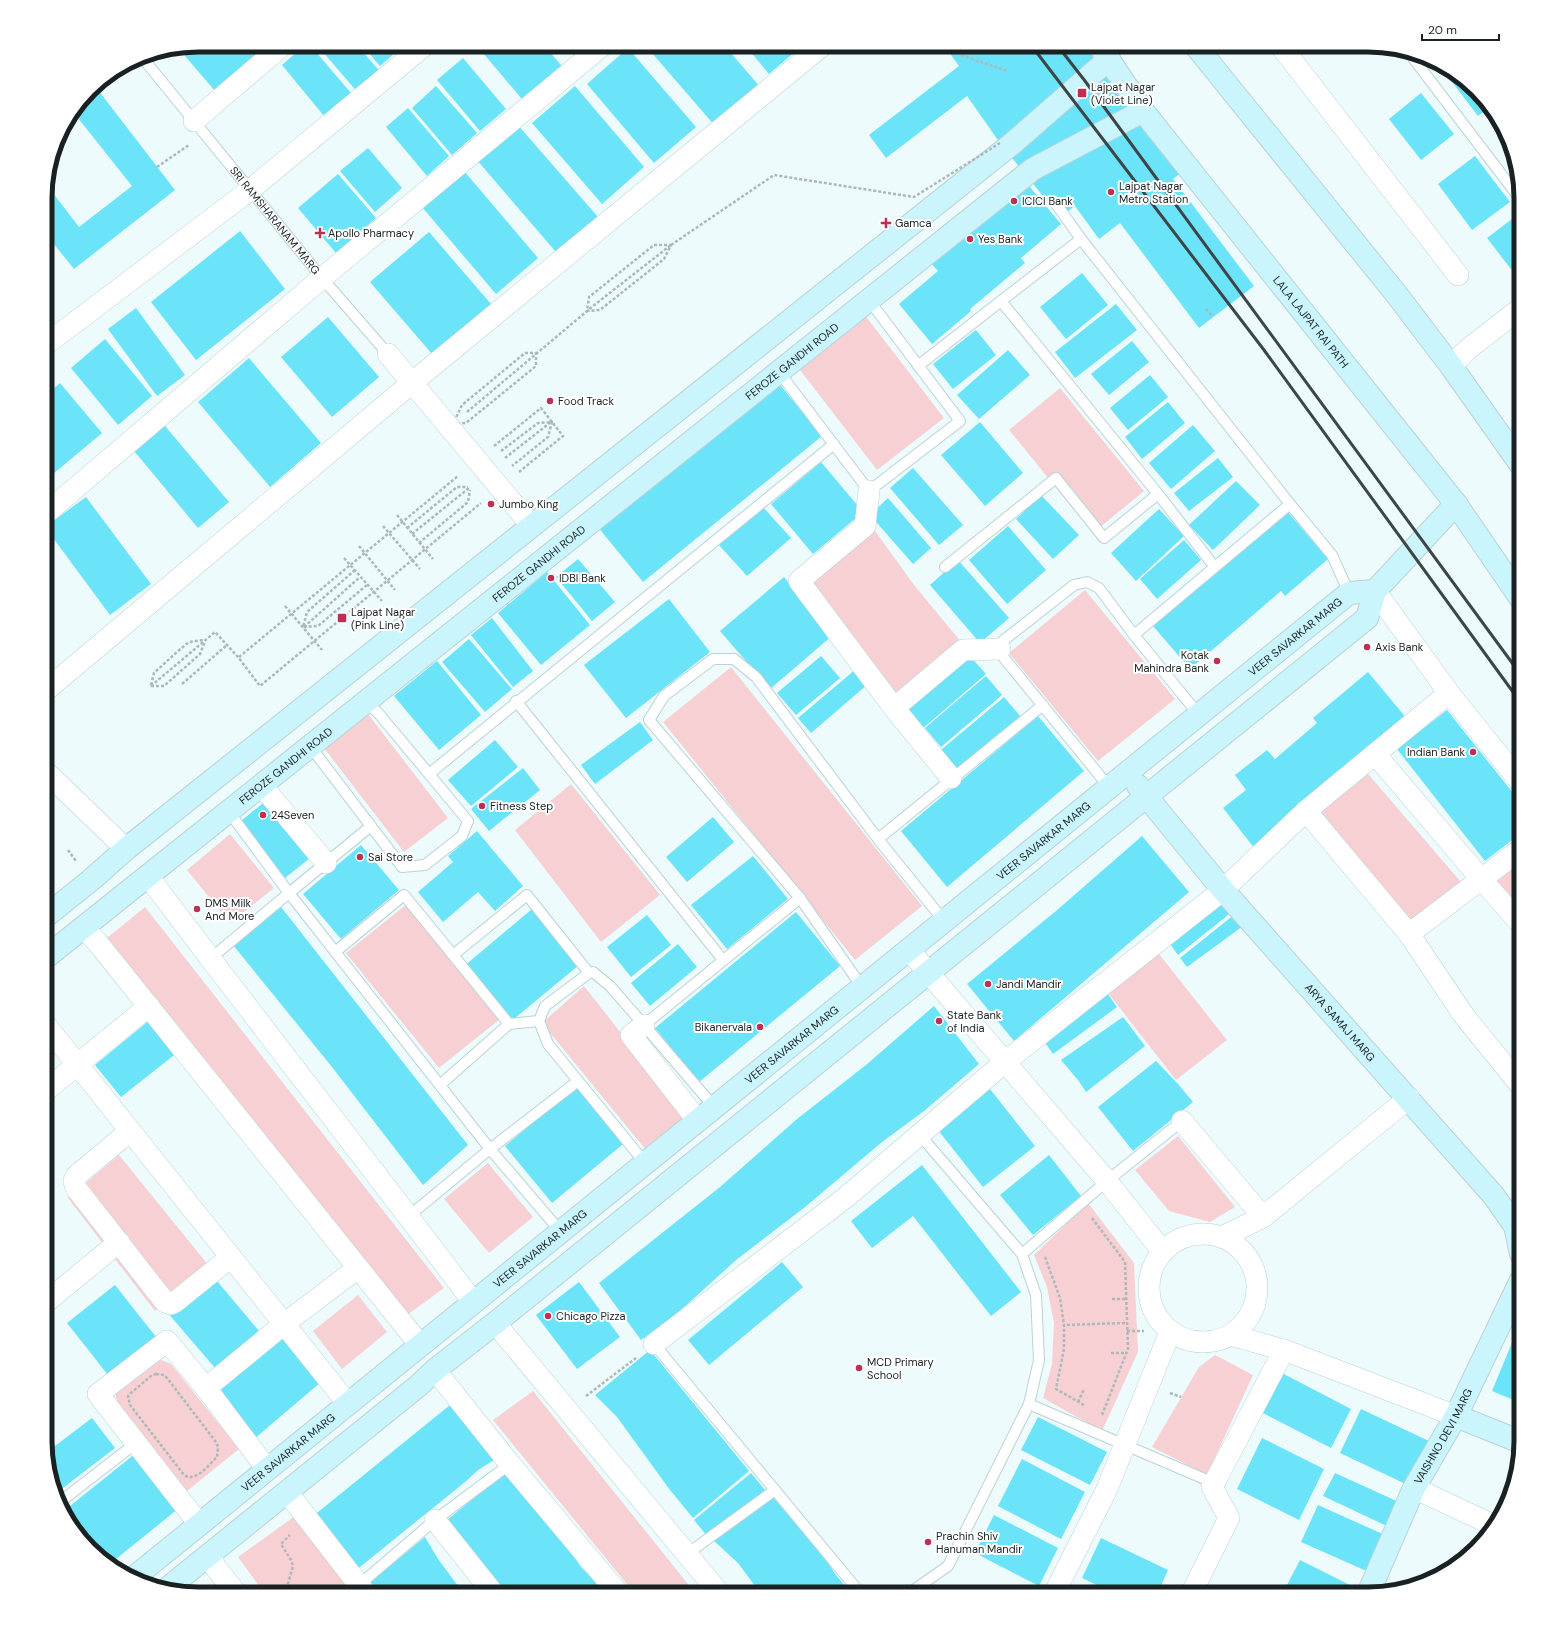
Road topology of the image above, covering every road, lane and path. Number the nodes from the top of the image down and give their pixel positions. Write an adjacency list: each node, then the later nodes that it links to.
1 (275, 52): 13 (street)
2 (417, 52): 17 (street)
3 (595, 52): 23 (street)
4 (814, 52): 36 (street)
5 (956, 52): 11 (path)
6 (1104, 52): 12 (street, LALA LAJPAT RAI PATH); 14 (street)
7 (1201, 52): 34 (street)
8 (1285, 52): 22 (street)
9 (1414, 60): 18 (lane)
10 (146, 62): 13 (lane, SRI RAMSHARANAM MARG)
11 (1008, 71)
12 (1143, 111): 16 (street, FEROZE GANDHI ROAD); 51 (street, LALA LAJPAT RAI PATH)
13 (198, 127): 15 (path); 17 (lane, SRI RAMSHARANAM MARG)
14 (1006, 143): 16 (street); 21 (path, bridge); 55 (street)
15 (157, 167)
16 (1033, 169): 24 (street, FEROZE GANDHI ROAD)
17 (250, 190): 23 (lane, SRI RAMSHARANAM MARG); 30 (street)
18 (1514, 191)
19 (1054, 201): 20 (lane)
20 (1081, 239): 25 (lane); 50 (lane)
21 (671, 245): 27 (path); 27 (path); 27 (path)
22 (1458, 275)
23 (322, 278): 31 (lane, SRI RAMSHARANAM MARG); 52 (street)
24 (869, 300): 33 (lane); 35 (street, FEROZE GANDHI ROAD)
25 (1001, 301): 33 (lane); 49 (lane)
26 (1206, 309): 29 (path)
27 (587, 311): 32 (path)
28 (1514, 313): 34 (street)
29 (1212, 316)
30 (52, 340)
31 (388, 354): 36 (street, SRI RAMSHARANAM MARG)
32 (536, 354): 37 (path); 38 (path); 39 (path)
33 (918, 366): 48 (lane)
34 (1451, 366): 42 (street)
35 (779, 372): 41 (lane); 82 (street, FEROZE GANDHI ROAD)
36 (413, 382): 43 (street, SRI RAMSHARANAM MARG); 91 (street)
37 (462, 405)
38 (467, 413)
39 (473, 418)
40 (552, 422): 43 (path); 43 (path); 44 (path); 45 (path); 47 (path)
41 (834, 444): 48 (lane); 96 (lane)
42 (1514, 455)
43 (486, 458): 47 (street, SRI RAMSHARANAM MARG); 57 (path)
44 (504, 459)
45 (511, 467)
46 (471, 486): 56 (path); 58 (path); 59 (path)
47 (500, 487): 55 (street, SRI RAMSHARANAM MARG); 64 (path)
48 (869, 491): 98 (street)
49 (1158, 494): 66 (lane); 67 (lane)
50 (1290, 504): 66 (lane); 78 (lane)
51 (1456, 504): 75 (street, LALA LAJPAT RAI PATH); 76 (street)
52 (52, 508)
53 (397, 515): 56 (path)
54 (383, 526): 57 (path)
55 (532, 526): 73 (street)
56 (407, 528): 58 (path)
57 (389, 533): 61 (path); 64 (path)
58 (412, 534): 59 (path)
59 (419, 543): 63 (path)
60 (359, 546): 61 (path)
61 (365, 553): 65 (path); 71 (path)
62 (344, 558): 65 (path)
63 (433, 559)
64 (412, 560): 68 (path); 71 (path)
65 (351, 565): 69 (path); 81 (path)
66 (1214, 566): 84 (lane)
67 (945, 567)
68 (420, 569)
69 (355, 570): 70 (path); 83 (path)
70 (360, 577): 72 (path); 83 (path)
71 (387, 580): 74 (path); 77 (path)
72 (367, 585): 77 (path); 83 (path)
73 (457, 585): 82 (street); 114 (street)
74 (395, 590)
75 (1514, 590)
76 (1375, 591): 78 (street, VEER SAVARKAR MARG); 94 (street); 109 (street)
77 (373, 592): 79 (path); 86 (path)
78 (1349, 594): 99 (street, VEER SAVARKAR MARG)
79 (382, 601)
80 (285, 606): 81 (path)
81 (292, 614): 83 (path); 90 (path)
82 (476, 614): 95 (street, FEROZE GANDHI ROAD)
83 (303, 628): 86 (path)
84 (1134, 635): 88 (lane); 99 (lane)
85 (205, 640): 87 (path); 93 (path); 93 (path); 93 (path)
86 (314, 641): 89 (path); 90 (path)
87 (227, 646): 90 (path); 92 (path)
88 (1000, 649): 97 (lane); 98 (street)
89 (322, 650)
90 (238, 657)
91 (52, 683)
92 (182, 684)
93 (151, 686)
94 (1449, 693): 101 (street); 104 (street)
95 (366, 701): 100 (street, FEROZE GANDHI ROAD); 103 (lane)
96 (516, 701): 103 (lane); 132 (lane)
97 (1043, 705): 106 (lane); 108 (lane)
98 (894, 708): 106 (street)
99 (1199, 715): 102 (street, VEER SAVARKAR MARG)
100 (310, 746): 107 (street, FEROZE GANDHI ROAD); 112 (lane)
101 (1375, 754): 110 (street); 118 (street)
102 (1127, 773): 108 (street, VEER SAVARKAR MARG); 109 (street, ARYA SAMAJ MARG)
103 (429, 774): 112 (lane)
104 (1514, 775)
105 (52, 778): 114 (street)
106 (951, 778): 113 (lane)
107 (262, 786): 111 (street, FEROZE GANDHI ROAD); 116 (street)
108 (1109, 787): 124 (street, VEER SAVARKAR MARG)
109 (1147, 796): 119 (street, ARYA SAMAJ MARG); 134 (street)
110 (1306, 811): 119 (street); 126 (street)
111 (229, 812): 117 (street, FEROZE GANDHI ROAD); 120 (lane)
112 (371, 826): 116 (lane)
113 (878, 839): 121 (lane); 124 (lane)
114 (126, 849): 122 (street)
115 (1514, 854): 118 (street)
116 (326, 863): 120 (lane)
117 (148, 876): 125 (street, FEROZE GANDHI ROAD); 131 (street)
118 (1481, 879): 123 (street); 126 (street)
119 (1223, 890): 141 (street); 147 (street, ARYA SAMAJ MARG)
120 (289, 893): 128 (lane); 131 (lane)
121 (800, 898): 132 (lane); 135 (lane)
122 (52, 911)
123 (1514, 916)
124 (944, 921): 127 (street, VEER SAVARKAR MARG)
125 (84, 928): 129 (street, FEROZE GANDHI ROAD); 136 (street)
126 (1410, 934): 143 (street)
127 (909, 950): 134 (street); 135 (street, VEER SAVARKAR MARG)
128 (335, 952): 130 (lane); 146 (lane)
129 (52, 953)
130 (453, 955): 133 (lane); 138 (lane)
131 (210, 959): 157 (street)
132 (723, 960): 139 (lane)
133 (589, 973): 137 (lane); 139 (lane)
134 (929, 973): 141 (street); 173 (street)
135 (862, 986): 148 (street, VEER SAVARKAR MARG)
136 (149, 1006): 142 (street); 167 (street)
137 (539, 1021): 138 (lane); 144 (lane)
138 (509, 1024): 146 (lane)
139 (644, 1025): 148 (lane); 149 (street)
140 (52, 1033): 142 (street)
141 (1005, 1062): 152 (street); 155 (street)
142 (78, 1065): 145 (street); 151 (street)
143 (1514, 1077)
144 (578, 1081): 153 (lane); 154 (lane)
145 (52, 1085)
146 (440, 1085): 153 (lane)
147 (1409, 1098): 158 (street); 159 (street, ARYA SAMAJ MARG)
148 (714, 1107): 149 (street, VEER SAVARKAR MARG)
149 (698, 1121): 154 (street, VEER SAVARKAR MARG)
150 (1182, 1121): 155 (lane); 158 (street)
151 (130, 1131): 162 (street); 166 (street)
152 (920, 1135): 165 (lane); 179 (street)
153 (490, 1149): 157 (lane); 160 (lane)
154 (645, 1163): 160 (street, VEER SAVARKAR MARG)
155 (1107, 1181): 164 (street); 165 (lane)
156 (1089, 1214): 171 (path)
157 (409, 1216): 172 (street)
158 (1263, 1216): 161 (street)
159 (1514, 1225)
160 (561, 1232): 172 (street, VEER SAVARKAR MARG)
161 (1222, 1237): 164 (street); 178 (street)
162 (119, 1242): 166 (street); 169 (street)
163 (1051, 1252): 176 (path)
164 (1163, 1252): 177 (street)
165 (1022, 1254): 189 (lane)
166 (231, 1257): 175 (street)
167 (358, 1268): 175 (street); 180 (street)
168 (1514, 1295): 193 (street, VAISHNO DEVI MARG)
169 (52, 1297)
170 (1112, 1299): 171 (path)
171 (1126, 1299): 174 (path)
172 (473, 1302): 180 (street, VEER SAVARKAR MARG)
173 (495, 1323): 184 (street); 191 (street)
174 (1126, 1323): 176 (path); 183 (path)
175 (284, 1324): 185 (street); 188 (street)
176 (1064, 1325): 187 (path)
177 (1170, 1332): 178 (street); 196 (street)
178 (1230, 1335): 181 (street)
179 (654, 1344): 191 (path); 201 (lane)
180 (420, 1345): 188 (street, VEER SAVARKAR MARG)
181 (1284, 1350): 193 (street); 199 (street)
182 (1112, 1353): 183 (path)
183 (1127, 1353): 192 (path)
184 (435, 1370): 197 (street); 202 (street)
185 (206, 1388): 195 (street); 198 (street)
186 (1084, 1389): 187 (path)
187 (1078, 1402): 190 (path)
188 (348, 1404): 198 (street, VEER SAVARKAR MARG)
189 (1029, 1404): 196 (lane); 220 (lane)
190 (1090, 1409)
191 (567, 1410): 209 (street)
192 (1096, 1413)
193 (1456, 1416): 194 (street); 200 (street, VAISHNO DEVI MARG)
194 (1514, 1439)
195 (146, 1442): 195 (path); 203 (lane); 206 (street)
196 (1125, 1445): 199 (lane); 221 (street)
197 (510, 1464): 204 (lane); 217 (street)
198 (267, 1469): 206 (street, VEER SAVARKAR MARG)
199 (1214, 1484): 222 (street)
200 (1414, 1488): 205 (street); 223 (street, VAISHNO DEVI MARG)
201 (774, 1490): 209 (lane); 219 (lane)
202 (287, 1492): 208 (street); 214 (street)
203 (64, 1499)
204 (435, 1520): 215 (lane); 216 (street)
205 (1488, 1523)
206 (199, 1524): 210 (street, VEER SAVARKAR MARG)
207 (294, 1533): 212 (path)
208 (211, 1554): 211 (street); 213 (street)
209 (687, 1554): 218 (street)
210 (138, 1574)
211 (172, 1584)
212 (287, 1586)
213 (232, 1587)
214 (360, 1587)
215 (364, 1587)
216 (488, 1587)
217 (613, 1587)
218 (714, 1587)
219 (855, 1587)
220 (918, 1587)
221 (1058, 1587)
222 (1194, 1587)
223 (1373, 1587)

